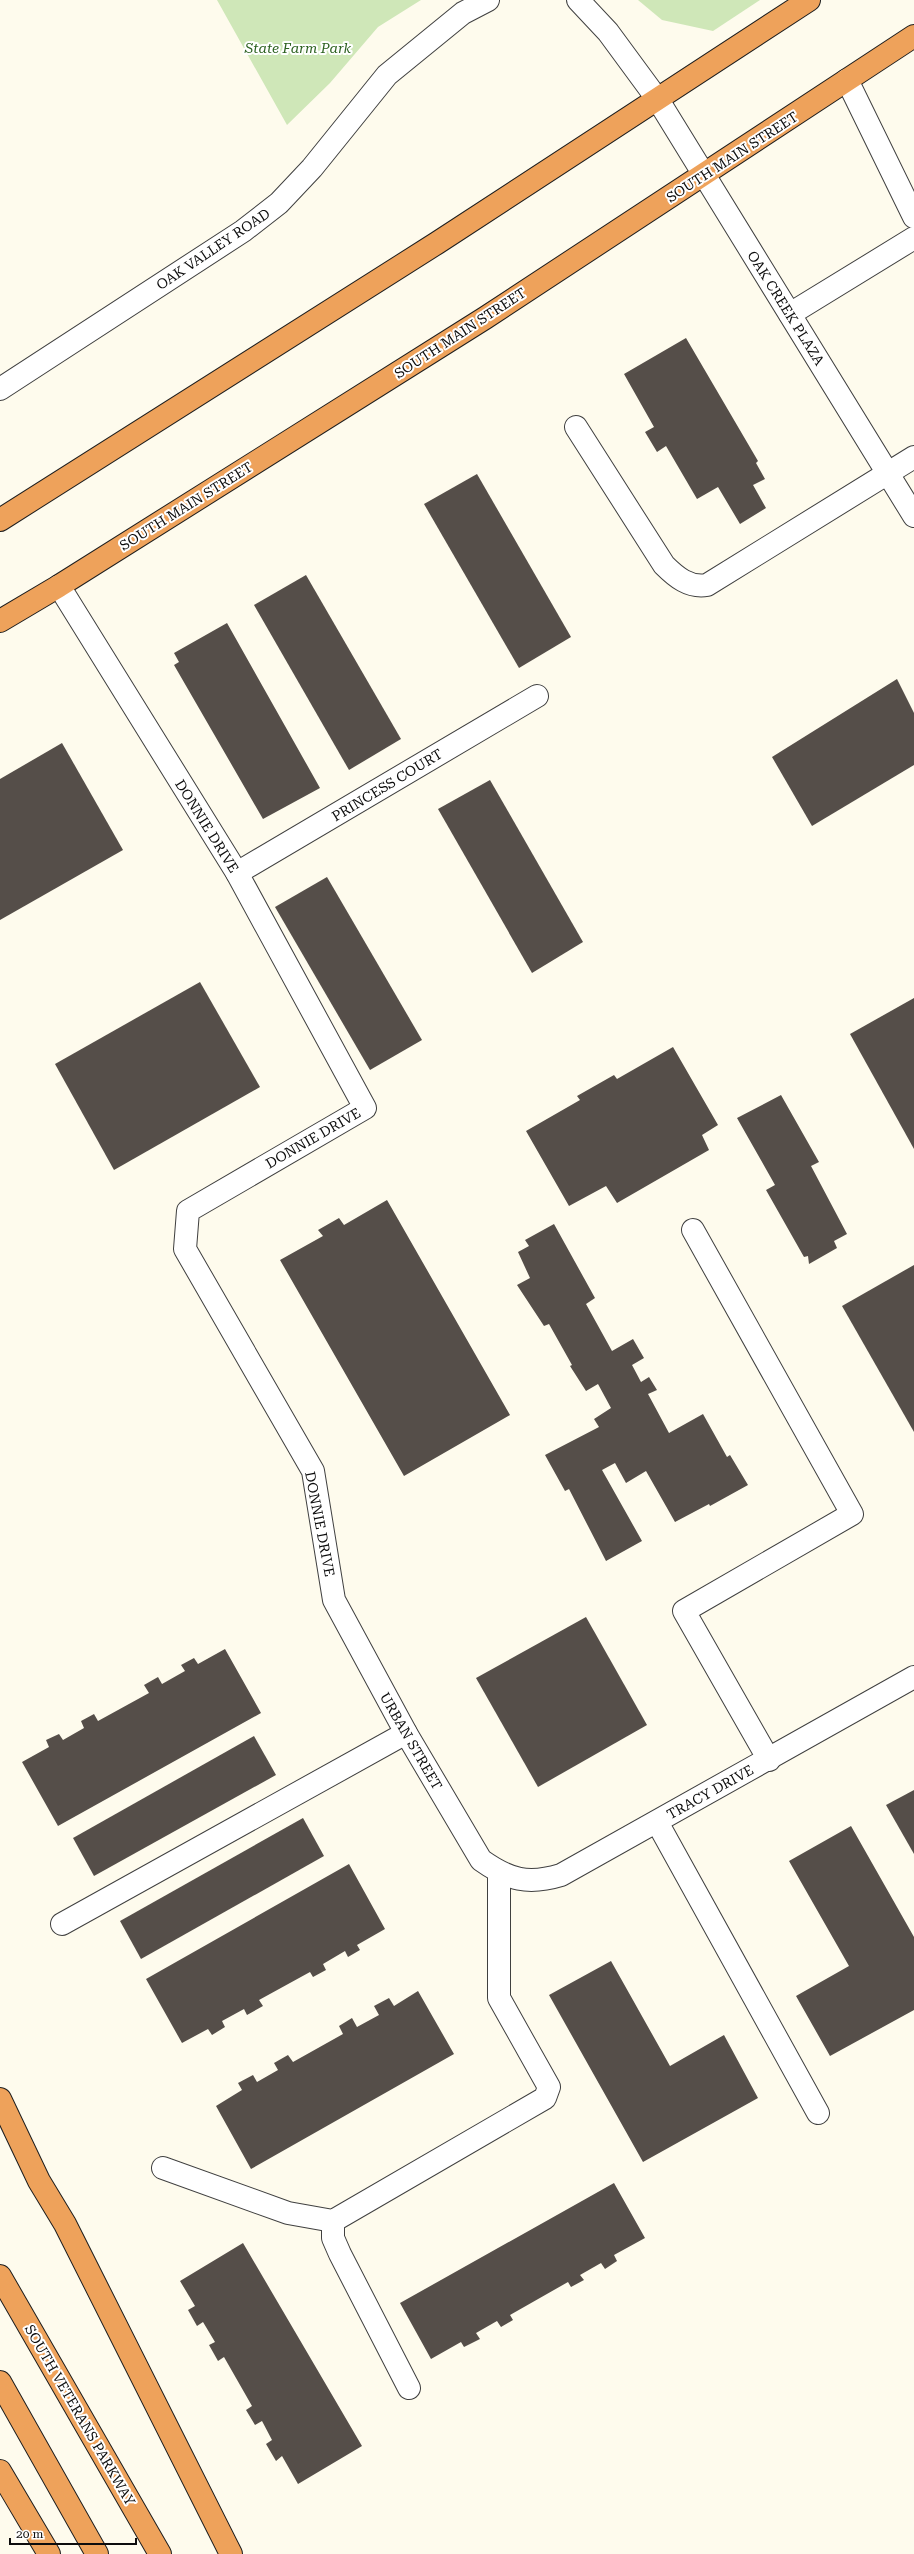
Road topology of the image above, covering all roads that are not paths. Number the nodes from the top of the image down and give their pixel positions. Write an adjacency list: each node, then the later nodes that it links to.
1 (488, 0): 11 (street, OAK VALLEY ROAD)
2 (578, 0): 6 (street)
3 (809, 0): 6 (highway)
4 (914, 36): 5 (highway, SOUTH MAIN STREET)
5 (847, 80): 7 (highway, SOUTH MAIN STREET); 8 (street)
6 (658, 100): 7 (street, OAK CREEK PLAZA); 16 (highway)
7 (705, 175): 10 (street, OAK CREEK PLAZA); 17 (highway, SOUTH MAIN STREET)
8 (914, 217)
9 (914, 238): 10 (street)
10 (790, 314): 14 (street, OAK CREEK PLAZA)
11 (0, 389)
12 (576, 427): 14 (street)
13 (914, 457): 14 (street)
14 (887, 473): 15 (street, OAK CREEK PLAZA)
15 (914, 516)
16 (0, 520)
17 (59, 586): 18 (highway, SOUTH MAIN STREET); 20 (street, DONNIE DRIVE)
18 (0, 621)
19 (537, 696): 20 (street, PRINCESS COURT)
20 (237, 873): 22 (street, DONNIE DRIVE)
21 (693, 1230): 25 (street)
22 (334, 1600): 24 (street, URBAN STREET)
23 (914, 1677): 25 (street, TRACY DRIVE)
24 (406, 1733): 27 (street, URBAN STREET); 28 (street)
25 (769, 1760): 26 (street, TRACY DRIVE)
26 (657, 1822): 27 (street, TRACY DRIVE); 30 (street)
27 (500, 1873): 32 (street)
28 (62, 1924)
29 (0, 2099): 40 (highway)
30 (818, 2113)
31 (163, 2168): 32 (street)
32 (332, 2221): 35 (street)
33 (0, 2276): 39 (highway, SOUTH VETERANS PARKWAY)
34 (0, 2382): 38 (highway)
35 (409, 2388)
36 (0, 2471): 37 (highway)
37 (49, 2554)
38 (97, 2554)
39 (160, 2554)
40 (231, 2554)

